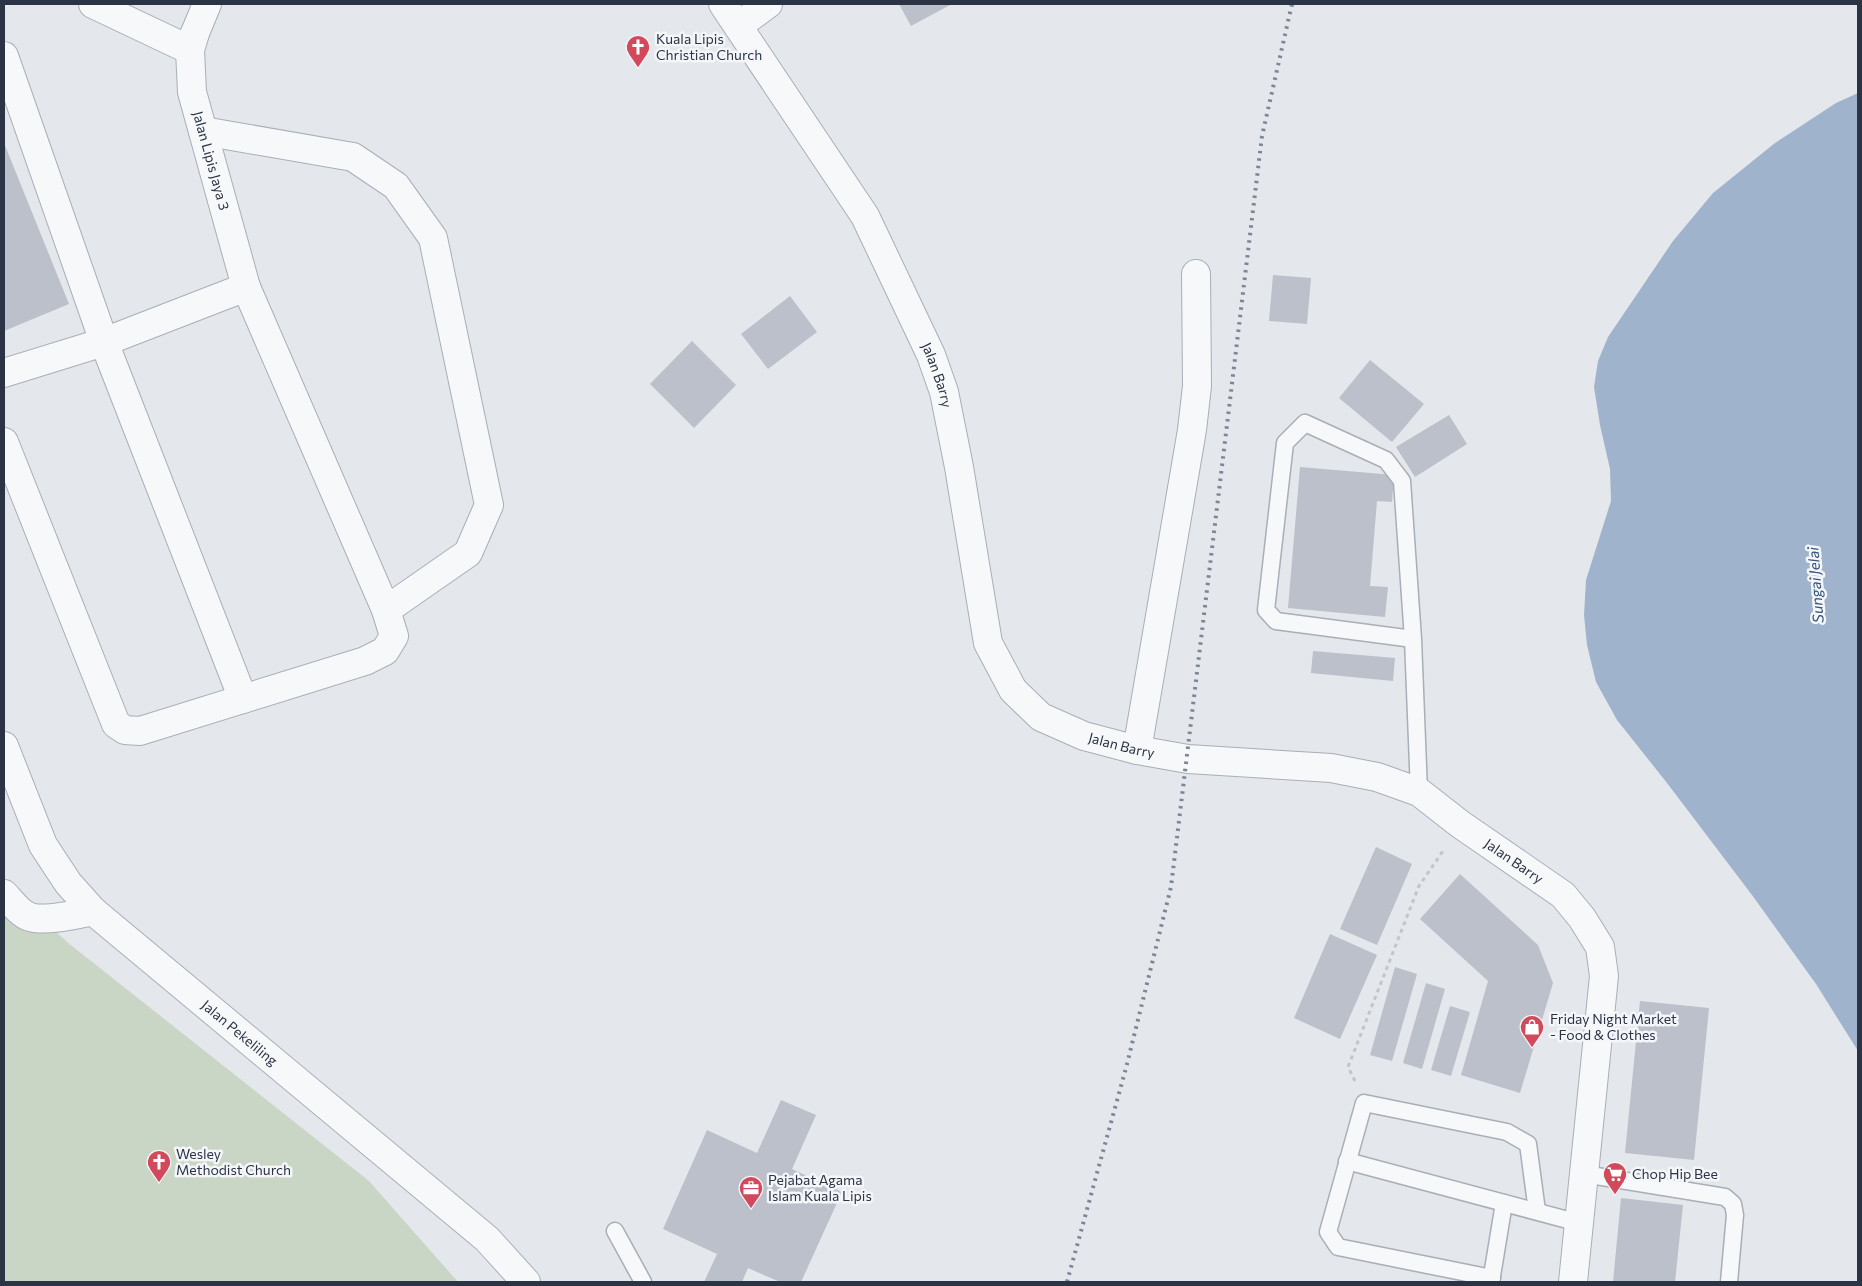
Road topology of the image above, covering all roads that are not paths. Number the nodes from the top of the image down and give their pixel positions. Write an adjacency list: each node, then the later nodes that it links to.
1 (93, 4): 6 (street)
2 (723, 4): 5 (street, Jalan Barry)
3 (768, 4): 5 (street)
4 (208, 5): 6 (street)
5 (738, 26): 18 (street, Jalan Barry)
6 (193, 42): 8 (street, Jalan Lipis Jaya 3)
7 (4, 56): 11 (street)
8 (203, 131): 10 (street, Jalan Lipis Jaya 3); 14 (street)
9 (1196, 274): 18 (street)
10 (246, 287): 11 (street); 14 (street, Jalan Lipis Jaya 3)
11 (104, 342): 12 (street); 16 (street)
12 (4, 373)
13 (4, 442): 16 (street, Jalan Lipis Jaya 3)
14 (386, 610): 16 (street, Jalan Lipis Jaya 3)
15 (1413, 640): 15 (lane); 19 (lane)
16 (243, 699)
17 (4, 746): 21 (street, Jalan Pekeliling)
18 (1137, 750): 19 (street, Jalan Barry)
19 (1419, 792): 23 (street, Jalan Barry)
20 (4, 894): 21 (street)
21 (94, 911): 29 (street, Jalan Pekeliling)
22 (1347, 1161): 24 (lane); 25 (lane); 28 (lane)
23 (1584, 1174): 26 (street, Jalan Barry); 32 (lane)
24 (1504, 1203): 25 (lane); 28 (lane)
25 (1537, 1211): 26 (lane)
26 (1579, 1223): 31 (street, Jalan Barry)
27 (615, 1231): 30 (lane)
28 (1491, 1280)
29 (526, 1282)
30 (643, 1282)
31 (1573, 1282)
32 (1729, 1282)

